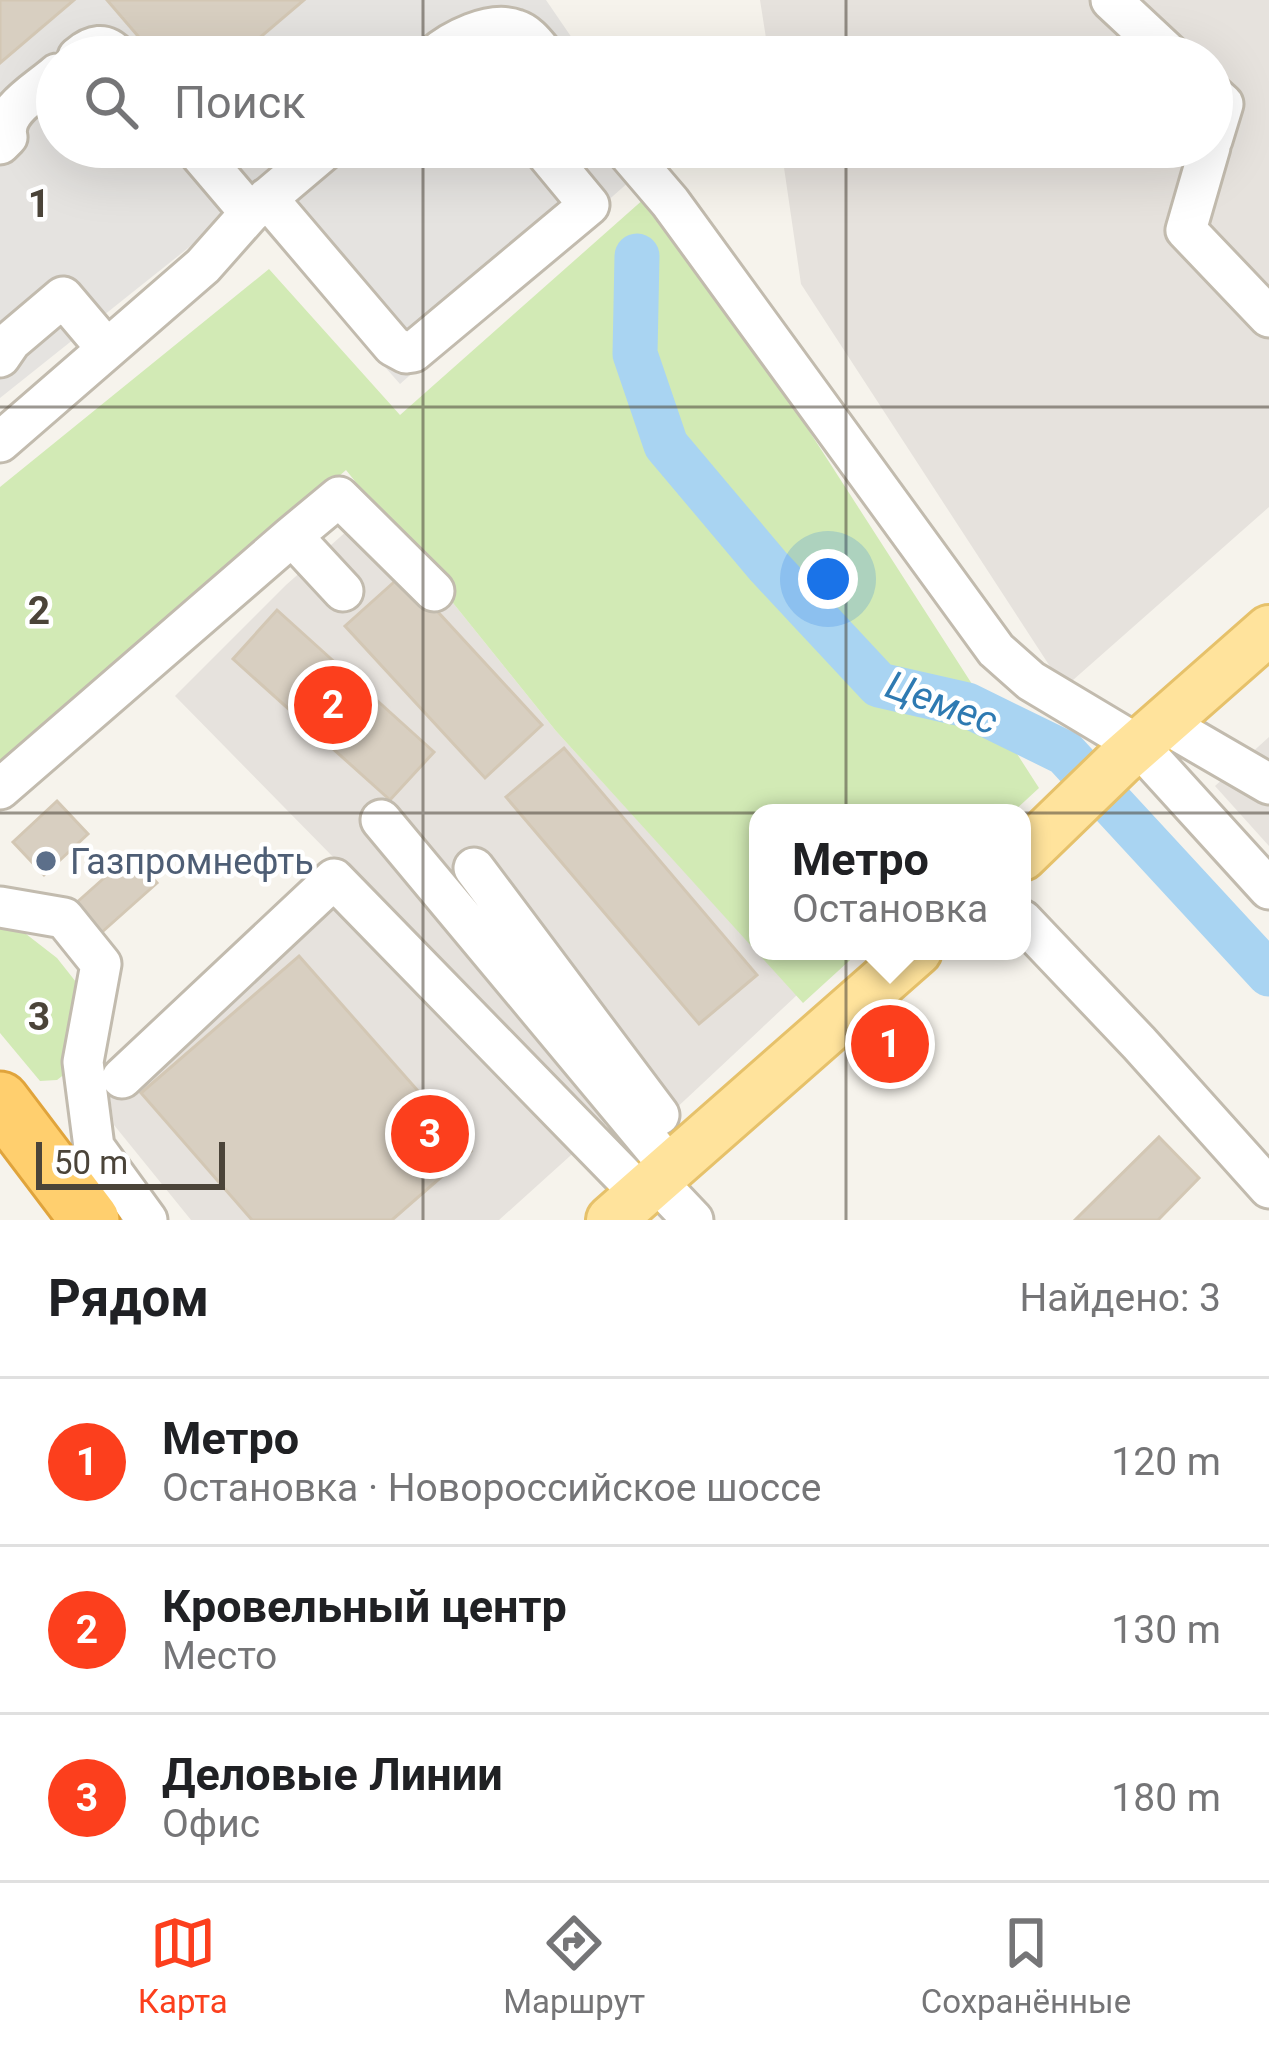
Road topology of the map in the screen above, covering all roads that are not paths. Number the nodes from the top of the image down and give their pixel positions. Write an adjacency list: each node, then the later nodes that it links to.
1 (457, 0): 3 (lane)
2 (1111, 0): 6 (lane)
3 (452, 36)
4 (489, 36): 5 (lane)
5 (526, 36)
6 (1150, 36)
7 (36, 93): 8 (lane)
8 (0, 143)
9 (217, 168): 16 (lane)
10 (303, 168): 16 (lane)
11 (558, 168): 15 (lane)
12 (619, 168): 15 (lane)
13 (641, 168): 25 (lane)
14 (1204, 168): 17 (lane)
15 (589, 205): 16 (lane)
16 (259, 206): 18 (lane)
17 (1262, 294)
18 (107, 349): 19 (lane); 20 (lane)
19 (0, 357)
20 (0, 442)
21 (292, 536): 22 (lane); 23 (lane); 27 (lane)
22 (434, 590)
23 (343, 591)
24 (1269, 630): 25 (main road)
25 (1140, 743): 26 (lane); 29 (main road); 31 (lane)
26 (1269, 784)
27 (0, 789)
28 (381, 820): 37 (lane)
29 (1037, 841)
30 (475, 868): 37 (lane)
31 (1269, 889)
32 (2, 906): 40 (lane)
33 (1031, 930): 38 (lane)
34 (906, 960): 37 (main road)
35 (122, 1078): 37 (lane)
36 (3, 1112): 39 (highway)
37 (653, 1183): 41 (lane)
38 (1269, 1188)
39 (90, 1220)
40 (147, 1220)
41 (693, 1220)

